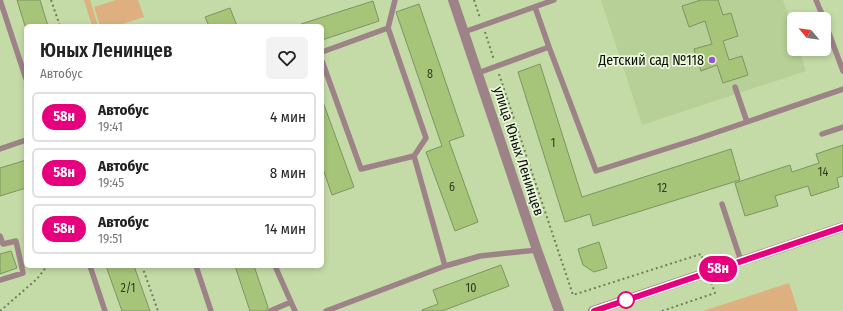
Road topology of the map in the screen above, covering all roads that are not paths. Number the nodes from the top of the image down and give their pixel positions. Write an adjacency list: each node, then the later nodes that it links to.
1 (0, 0): 15 (lane)
2 (395, 0): 8 (lane)
3 (453, 0): 9 (street, улица Юных Ленинцев)
4 (554, 0): 6 (lane)
5 (816, 0): 7 (lane)
6 (535, 7): 9 (lane); 11 (lane)
7 (821, 12)
8 (388, 28): 12 (lane); 24 (lane)
9 (464, 32): 16 (street, улица Юных Ленинцев)
10 (831, 39): 14 (lane)
11 (549, 47): 16 (lane); 19 (lane)
12 (324, 51)
13 (324, 67): 24 (lane)
14 (843, 71)
15 (24, 73)
16 (478, 73): 28 (street, улица Юных Ленинцев)
17 (735, 87): 19 (lane)
18 (843, 88): 19 (lane)
19 (747, 122)
20 (843, 127): 21 (lane)
21 (822, 134)
22 (24, 141): 23 (lane)
23 (0, 148)
24 (414, 156): 30 (lane)
25 (722, 204): 29 (lane)
26 (843, 227): 29 (street)
27 (0, 236): 34 (lane)
28 (537, 250): 30 (lane); 42 (street, улица Юных Ленинцев)
29 (741, 261): 36 (street)
30 (445, 266): 41 (lane)
31 (91, 268): 37 (lane)
32 (197, 268): 38 (lane)
33 (276, 268): 35 (lane)
34 (0, 280)
35 (291, 302): 39 (lane); 40 (lane)
36 (617, 307): 43 (street)
37 (105, 311)
38 (211, 311)
39 (270, 311)
40 (295, 311)
41 (326, 311)
42 (559, 311)
43 (594, 311)

